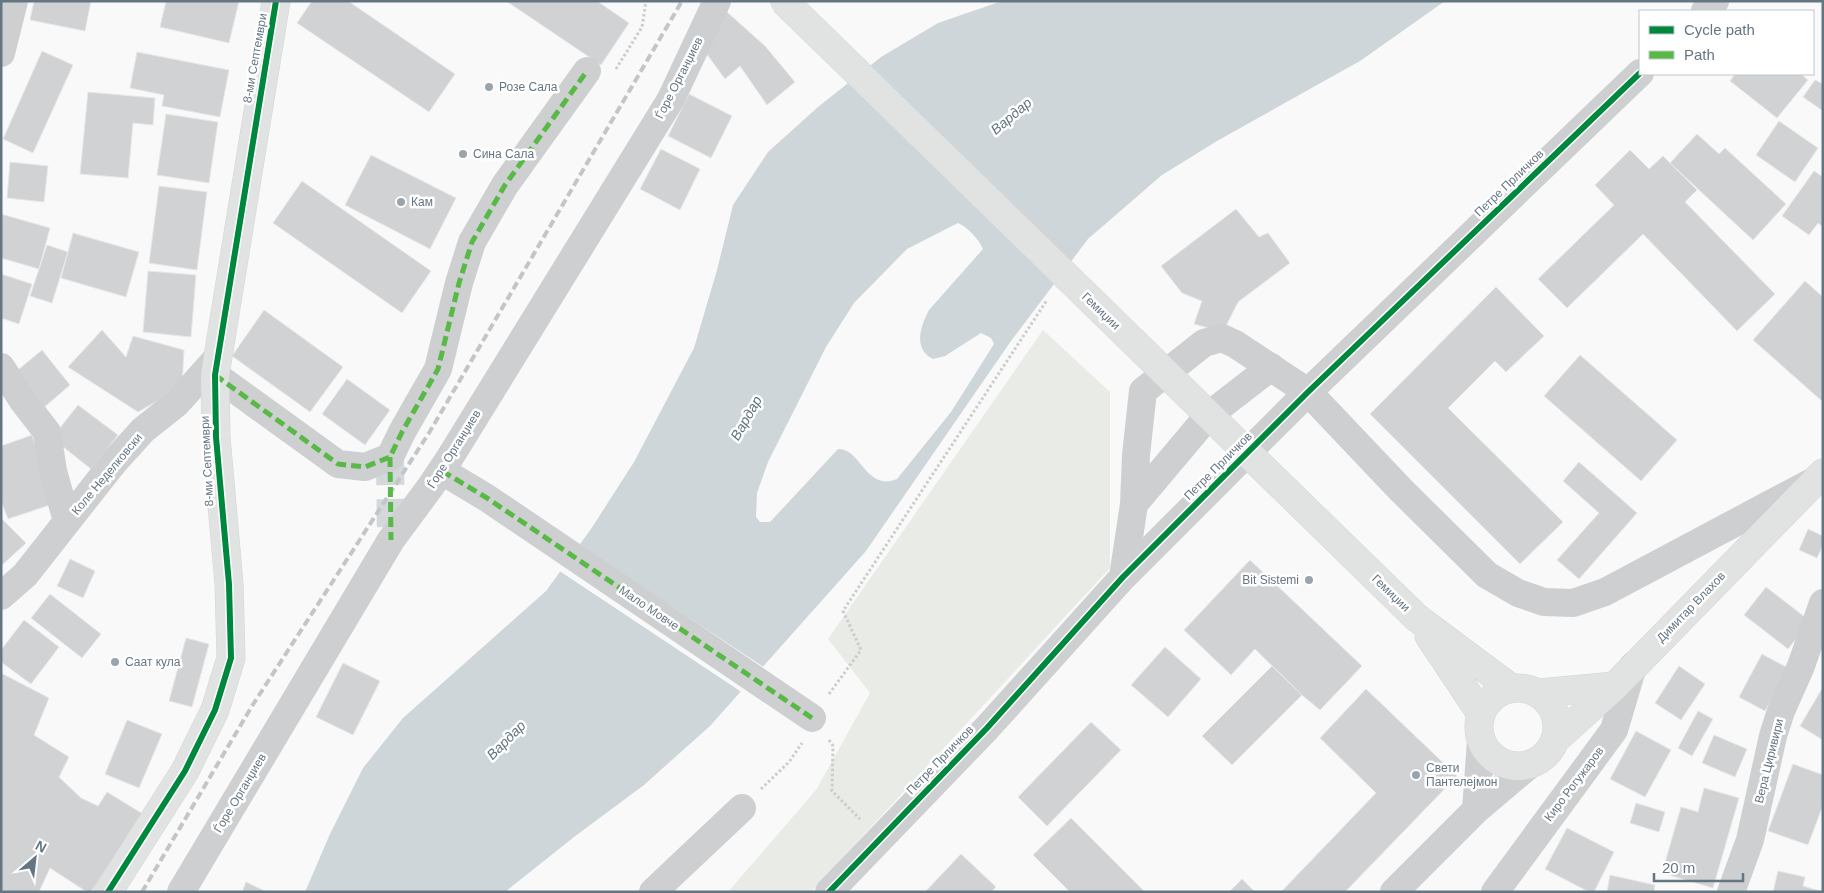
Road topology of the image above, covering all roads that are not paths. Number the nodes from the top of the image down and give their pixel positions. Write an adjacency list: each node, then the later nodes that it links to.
1 (14, 1): 7 (street)
2 (276, 1): 10 (main road, 8-ми Септември)
3 (717, 1): 14 (street, Ѓоре Органџиев)
4 (784, 1): 21 (main road, Гемиџии, bridge)
5 (1715, 1): 6 (street)
6 (1706, 10)
7 (1, 52)
8 (587, 71): 10 (street)
9 (1639, 74): 13 (street, Петре Прличков)
10 (216, 366): 17 (street, Коле Неделковски); 33 (main road, 8-ми Септември)
11 (1, 367): 17 (street)
12 (1271, 367): 13 (street); 16 (street); 16 (street)
13 (1308, 392): 15 (street); 18 (street, Петре Прличков)
14 (442, 471): 27 (street, Мало Мовче); 34 (street, Ѓоре Органџиев)
15 (1818, 477): 22 (main road, Димитар Влахов)
16 (1134, 504): 18 (street)
17 (67, 521): 19 (street, Коле Неделковски)
18 (1123, 577): 36 (street, Петре Прличков)
19 (1, 596)
20 (1823, 603): 39 (street, Вера Циривири)
21 (1418, 619): 24 (main road); 26 (main road)
22 (1633, 666): 23 (main road, Димитар Влахов); 38 (street, Киро Рогужаров)
23 (1615, 686): 25 (main road); 28 (main road, Димитар Влахов)
24 (1511, 688): 25 (main road); 26 (main road)
25 (1538, 693): 28 (main road)
26 (1480, 714): 29 (main road)
27 (812, 718)
28 (1555, 740): 30 (main road)
29 (1481, 741): 30 (main road); 32 (street)
30 (1528, 766): 32 (street)
31 (742, 808): 35 (street)
32 (1476, 810): 37 (street)
33 (108, 892)
34 (181, 892)
35 (652, 892)
36 (829, 892)
37 (1394, 892)
38 (1495, 892)
39 (1730, 892)

